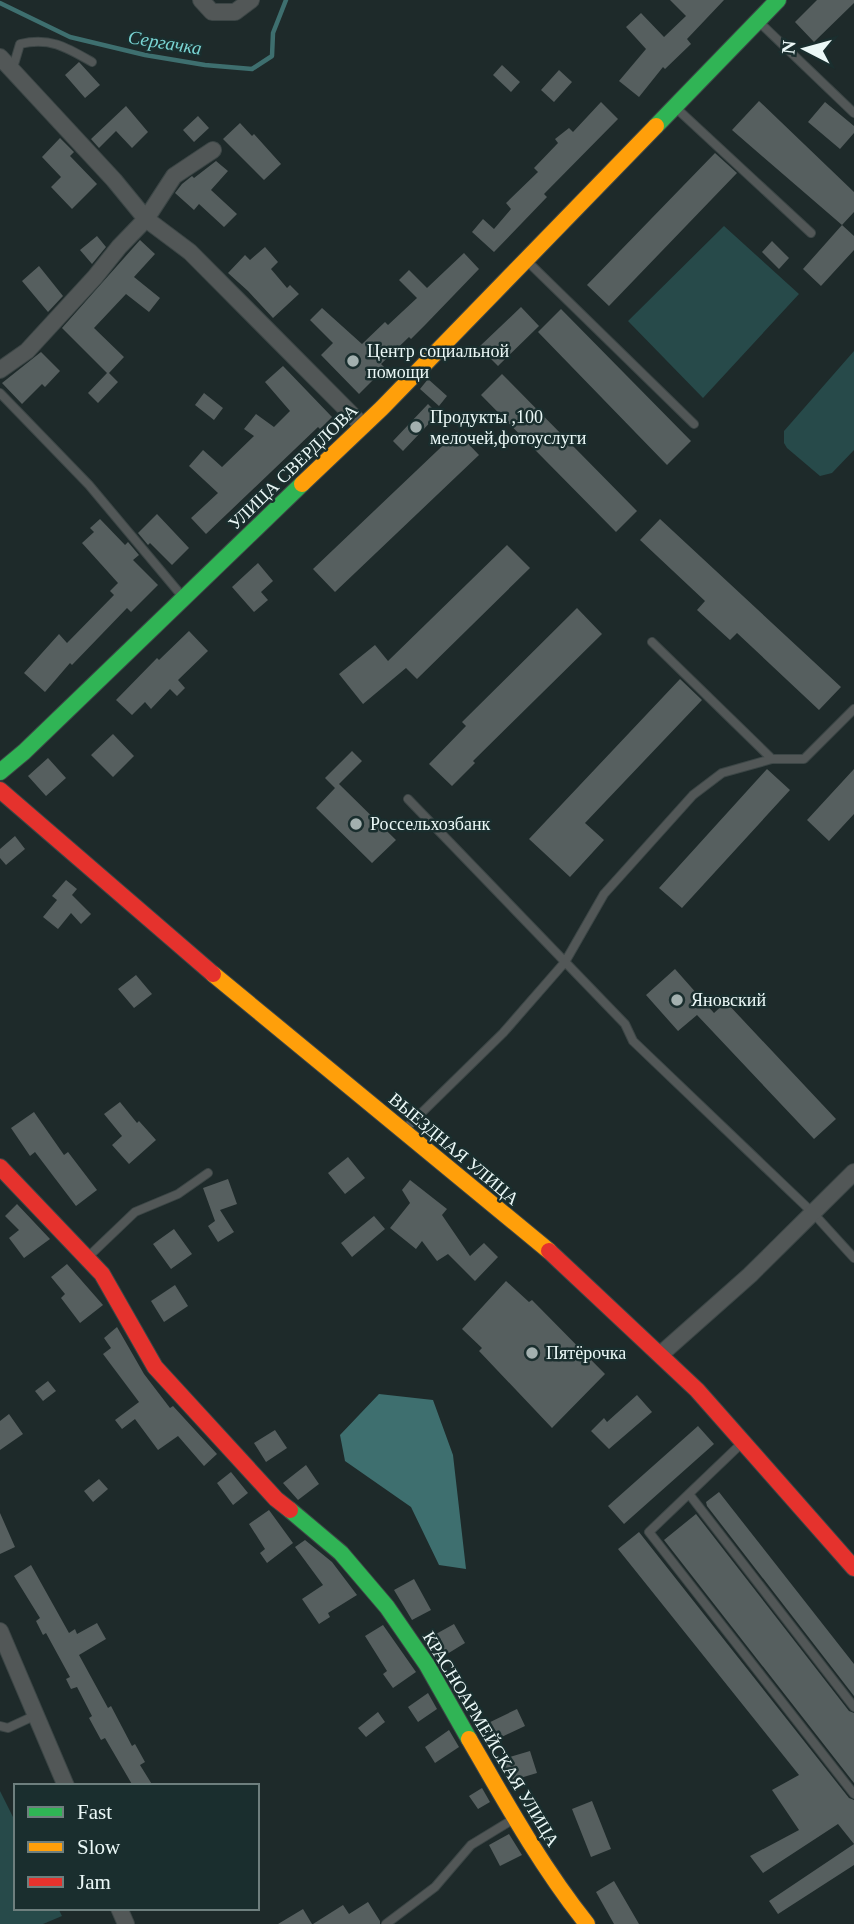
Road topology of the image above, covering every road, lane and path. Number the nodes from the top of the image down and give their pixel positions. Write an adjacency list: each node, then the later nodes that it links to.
1 (201, 0): 2 (street)
2 (251, 0)
3 (778, 0): 4 (street, УЛИЦА СВЕРДЛОВА)
4 (758, 21): 8 (street, УЛИЦА СВЕРДЛОВА); 9 (lane)
5 (0, 57): 7 (street)
6 (92, 62): 7 (lane)
7 (12, 71): 11 (street)
8 (675, 107): 12 (lane); 13 (street, УЛИЦА СВЕРДЛОВА)
9 (854, 113)
10 (214, 150): 11 (street)
11 (146, 219): 14 (street); 17 (street)
12 (811, 233)
13 (525, 259): 16 (lane); 17 (street, УЛИЦА СВЕРДЛОВА)
14 (0, 370)
15 (0, 393): 18 (lane)
16 (694, 424)
17 (363, 426): 18 (street, УЛИЦА СВЕРДЛОВА)
18 (184, 598): 22 (street, УЛИЦА СВЕРДЛОВА)
19 (652, 642): 21 (lane)
20 (854, 709): 21 (lane)
21 (772, 758): 25 (lane)
22 (0, 772)
23 (0, 790): 26 (street, ВЫЕЗДНАЯ УЛИЦА)
24 (408, 799): 25 (lane)
25 (565, 962): 26 (lane); 30 (lane)
26 (403, 1131): 33 (street, ВЫЕЗДНАЯ УЛИЦА)
27 (0, 1167): 31 (street, КРАСНОАРМЕЙСКАЯ УЛИЦА)
28 (854, 1172): 30 (street)
29 (208, 1173): 31 (lane)
30 (814, 1214): 32 (lane); 33 (street)
31 (86, 1258): 43 (street, КРАСНОАРМЕЙСКАЯ УЛИЦА)
32 (854, 1258)
33 (661, 1354): 34 (street, ВЫЕЗДНАЯ УЛИЦА)
34 (743, 1442): 35 (lane); 36 (street, ВЫЕЗДНАЯ УЛИЦА)
35 (689, 1494): 38 (lane); 42 (lane)
36 (854, 1568)
37 (0, 1631): 39 (street)
38 (854, 1707)
39 (36, 1715): 40 (lane); 41 (street)
40 (0, 1726)
41 (65, 1784)
42 (854, 1794)
43 (514, 1818): 44 (lane); 45 (street, КРАСНОАРМЕЙСКАЯ УЛИЦА)
44 (386, 1924)
45 (587, 1924)

